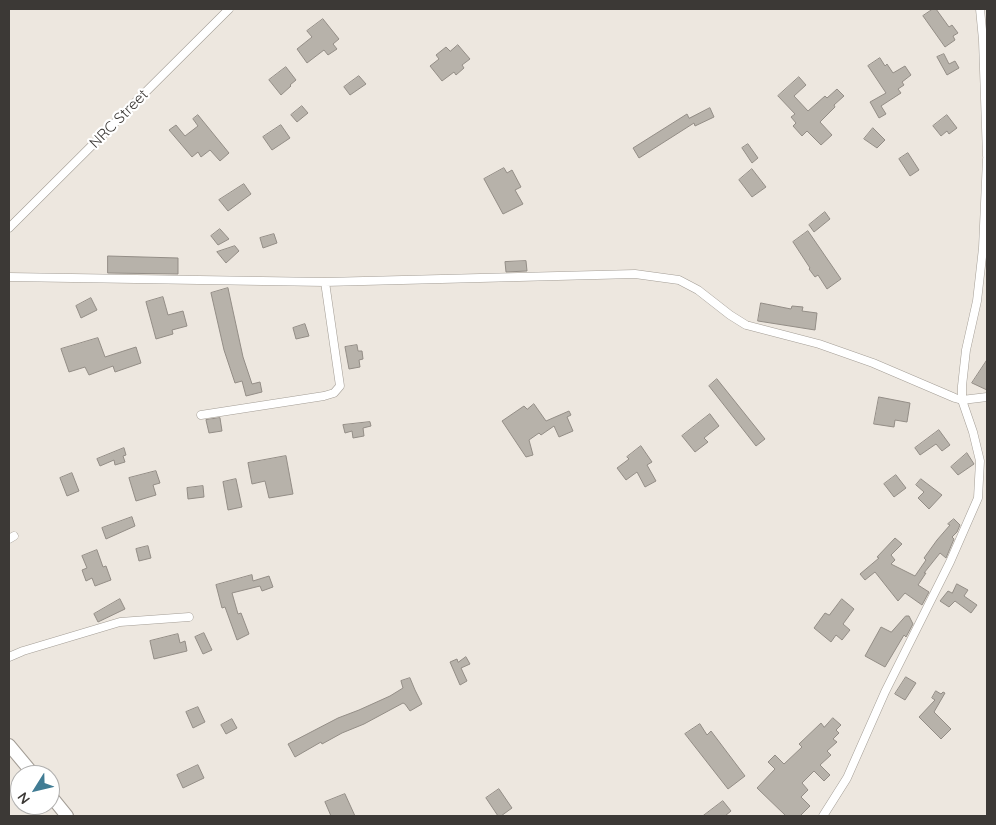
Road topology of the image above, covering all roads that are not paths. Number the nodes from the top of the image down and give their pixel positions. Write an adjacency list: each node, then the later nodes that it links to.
1 (229, 9): 4 (street, NRC Street)
2 (980, 9): 3 (street)
3 (987, 158): 8 (street)
4 (9, 228)
5 (9, 278): 6 (street)
6 (325, 282): 8 (street); 9 (street)
7 (987, 397): 8 (street)
8 (962, 400): 14 (street)
9 (201, 415)
10 (189, 617): 11 (street)
11 (9, 656)
12 (9, 745): 13 (highway)
13 (26, 765)
14 (823, 816)

